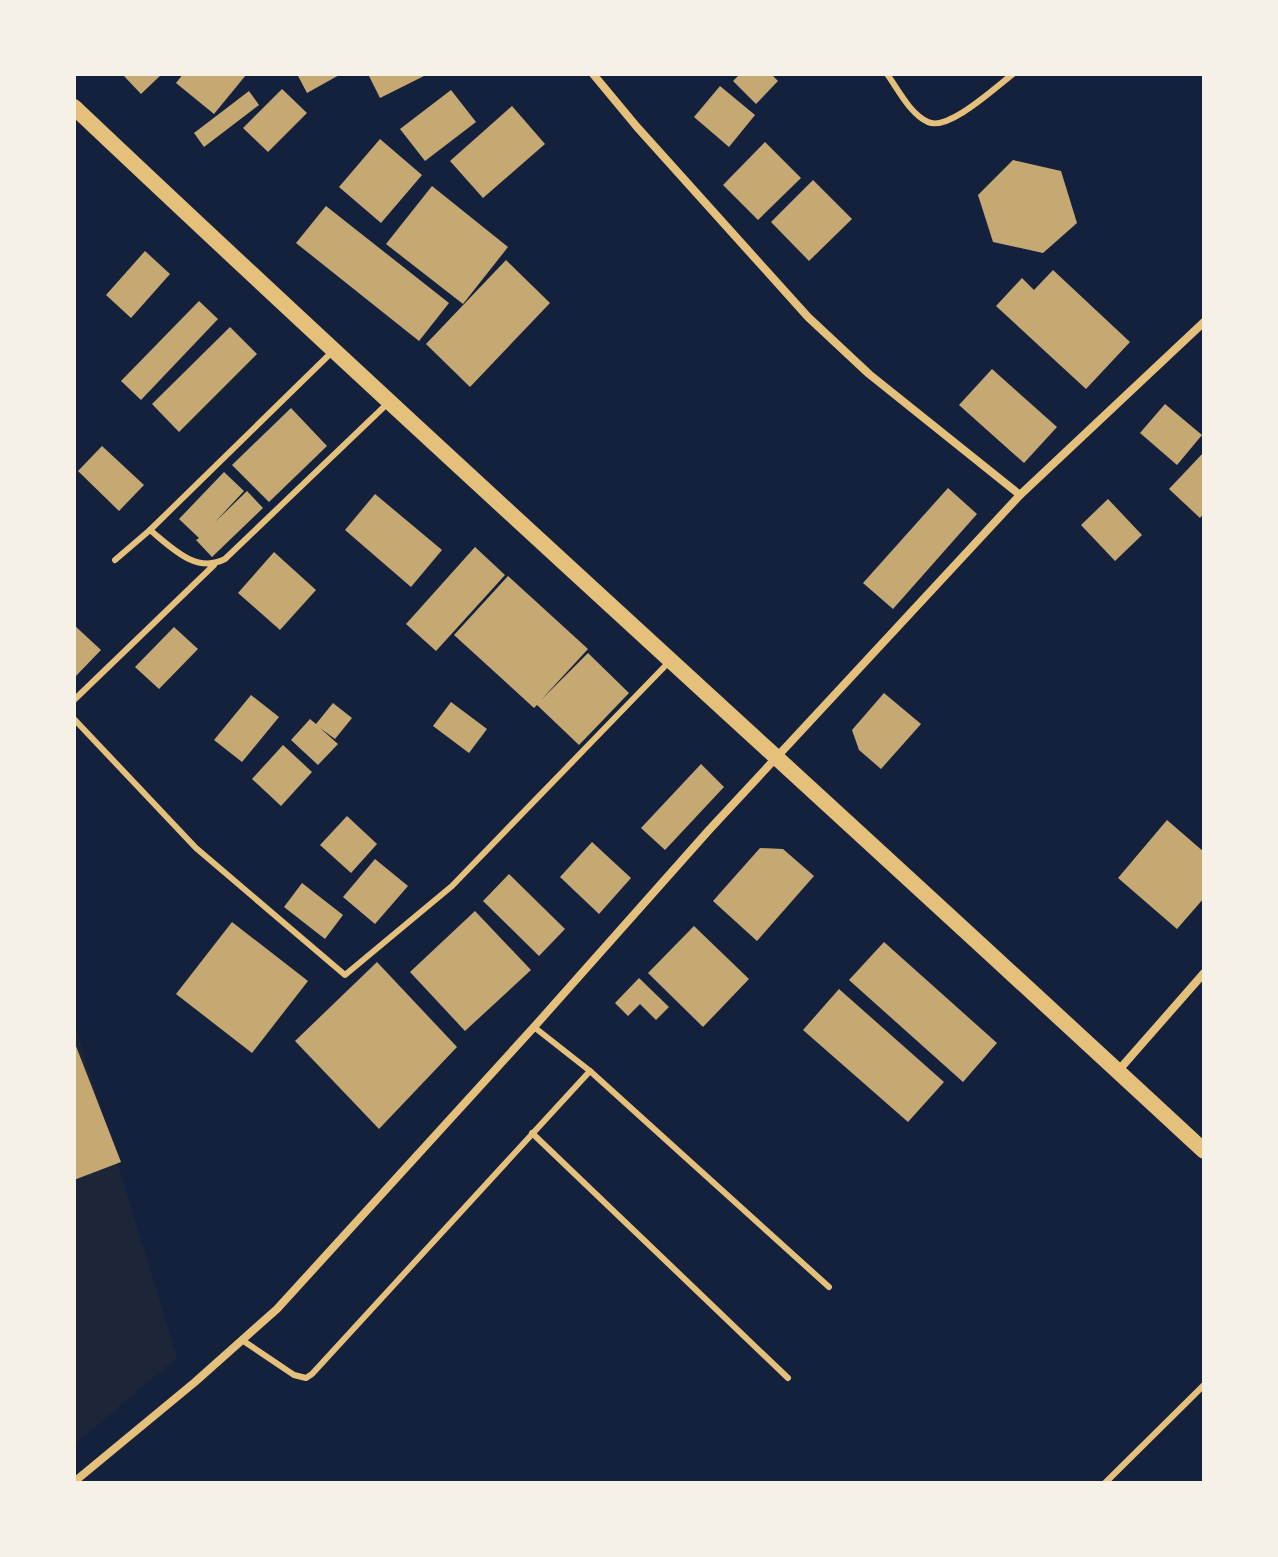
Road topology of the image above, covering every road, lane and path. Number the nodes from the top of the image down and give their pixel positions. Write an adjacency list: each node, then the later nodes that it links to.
1 (593, 74): 8 (street)
2 (887, 74): 3 (lane)
3 (1013, 74)
4 (74, 107): 6 (main road)
5 (1204, 322): 8 (street)
6 (332, 352): 7 (main road); 9 (lane)
7 (388, 403): 11 (lane); 12 (main road)
8 (1020, 495): 15 (street)
9 (150, 530): 10 (lane); 11 (lane)
10 (115, 560)
11 (214, 565): 13 (lane)
12 (671, 661): 14 (lane); 15 (main road)
13 (74, 700)
14 (74, 719)
15 (778, 758): 17 (street); 19 (main road)
16 (1204, 973): 19 (street)
17 (534, 1027): 18 (lane); 23 (street)
18 (590, 1071): 20 (lane); 22 (lane)
19 (1118, 1071): 21 (main road)
20 (532, 1133): 23 (lane); 24 (lane)
21 (1204, 1151)
22 (829, 1287)
23 (242, 1340): 26 (street)
24 (788, 1378)
25 (1204, 1385): 27 (lane)
26 (74, 1482)
27 (1105, 1483)

